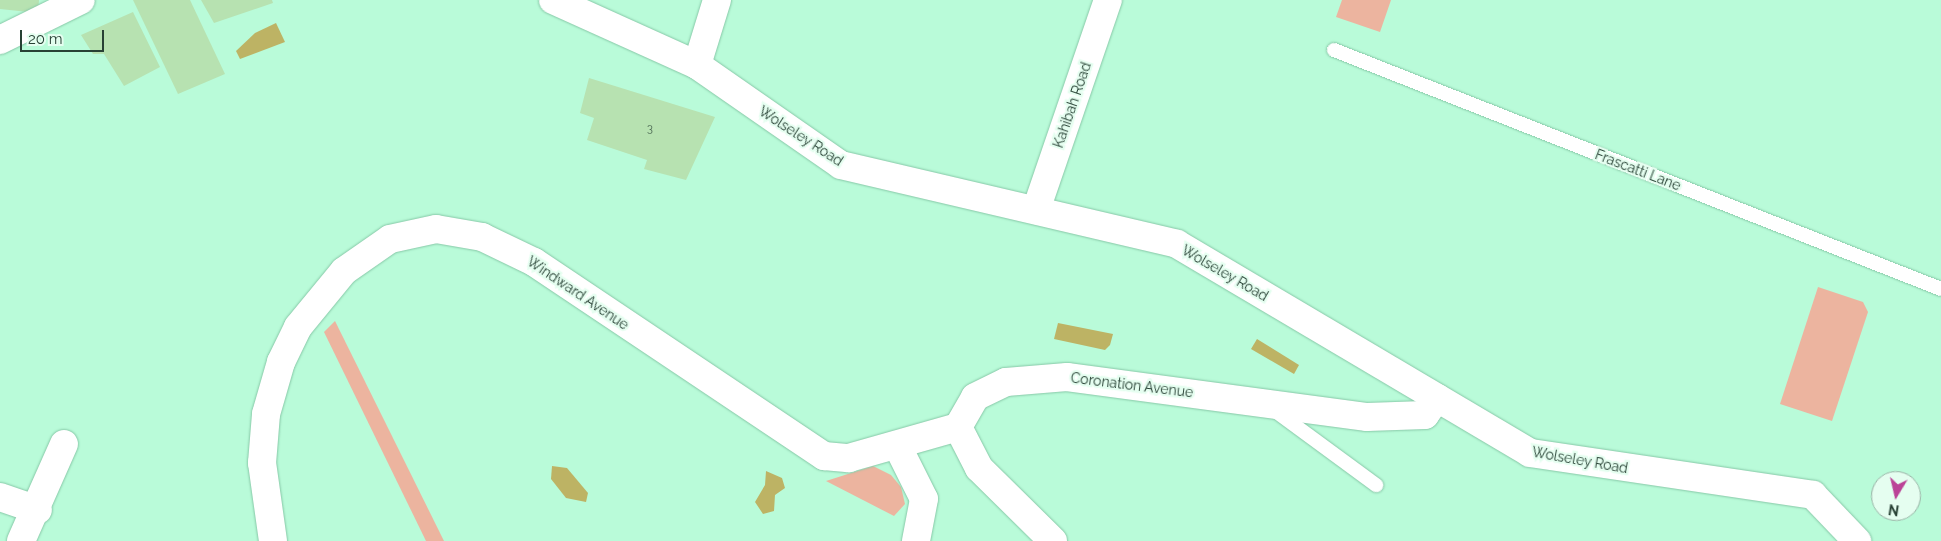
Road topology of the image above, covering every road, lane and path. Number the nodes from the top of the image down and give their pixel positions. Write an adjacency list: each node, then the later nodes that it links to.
1 (81, 0): 5 (street)
2 (553, 0): 7 (street, Wolseley Road)
3 (717, 0): 7 (street)
4 (1108, 0): 8 (street, Kahibah Road)
5 (0, 40)
6 (1334, 50): 9 (lane, Frascatti Lane)
7 (697, 65): 8 (street, Wolseley Road)
8 (1036, 210): 10 (street, Wolseley Road)
9 (1941, 289)
10 (1437, 398): 11 (street, Coronation Avenue); 22 (street, Wolseley Road)
11 (1263, 402): 12 (street, Coronation Avenue); 15 (lane)
12 (958, 426): 14 (street, Windward Avenue); 21 (street)
13 (64, 444): 17 (street)
14 (897, 445): 19 (street, Windward Avenue); 20 (street)
15 (1376, 485)
16 (0, 498): 17 (street)
17 (38, 510): 18 (street)
18 (21, 541)
19 (273, 541)
20 (916, 541)
21 (1053, 541)
22 (1857, 541)

